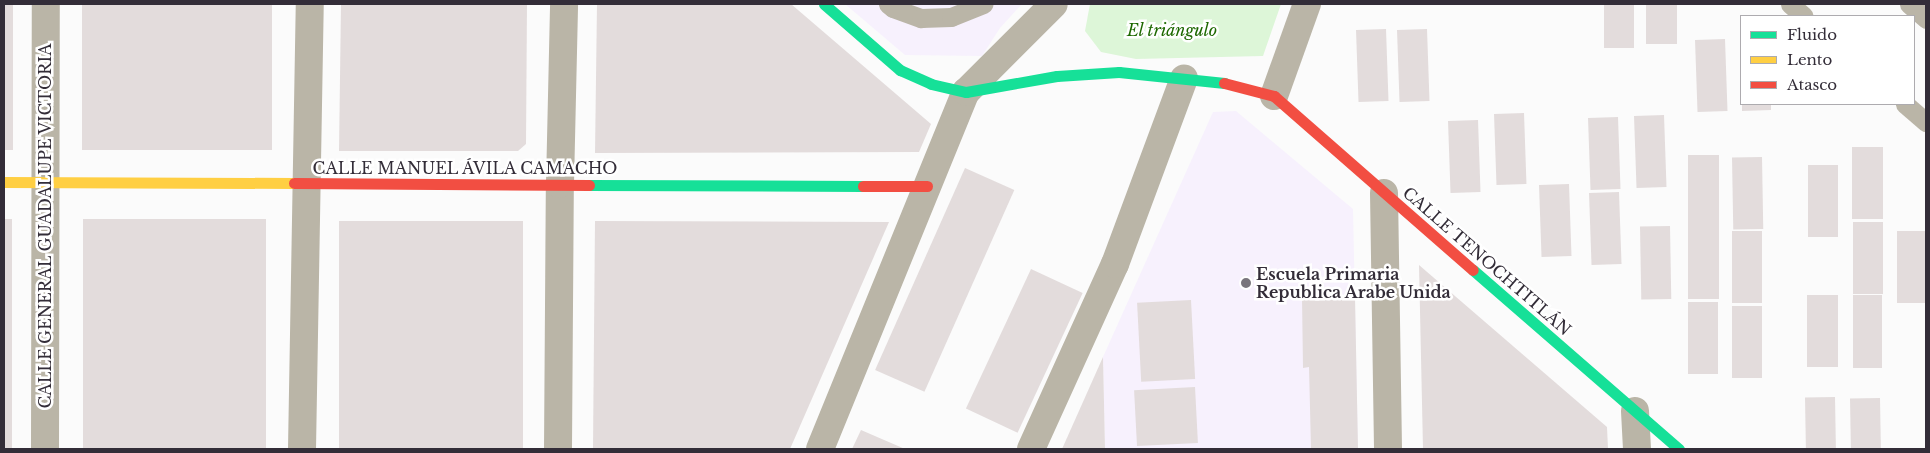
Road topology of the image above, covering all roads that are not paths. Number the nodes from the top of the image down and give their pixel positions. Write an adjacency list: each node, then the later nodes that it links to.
1 (46, 4): 19 (street, CALLE GENERAL GUADALUPE VICTORIA)
2 (310, 4): 21 (street)
3 (564, 4): 20 (street)
4 (824, 4): 14 (street)
5 (888, 4): 6 (lane)
6 (983, 4)
7 (1054, 4): 14 (street)
8 (1307, 4): 15 (street)
9 (1790, 4): 11 (lane)
10 (1908, 4): 12 (lane)
11 (1803, 15)
12 (1926, 19)
13 (1184, 78): 14 (street); 15 (street); 29 (street)
14 (966, 92): 22 (street)
15 (1274, 96): 23 (street, CALLE TENOCHTITLÁN)
16 (1906, 105): 17 (lane)
17 (1926, 122)
18 (4, 182): 19 (street, CALLE MANUEL ÁVILA CAMACHO)
19 (45, 182): 21 (street, CALLE MANUEL ÁVILA CAMACHO); 25 (street, CALLE GENERAL GUADALUPE VICTORIA)
20 (560, 184): 21 (street, CALLE MANUEL ÁVILA CAMACHO); 22 (street, CALLE MANUEL ÁVILA CAMACHO); 27 (street)
21 (307, 185): 26 (street)
22 (927, 186): 28 (street)
23 (1384, 193): 24 (street, CALLE TENOCHTITLÁN); 30 (street)
24 (1635, 411): 31 (street); 32 (street, CALLE TENOCHTITLÁN)
25 (45, 449)
26 (302, 449)
27 (558, 449)
28 (820, 449)
29 (1031, 449)
30 (1388, 449)
31 (1637, 449)
32 (1679, 449)

